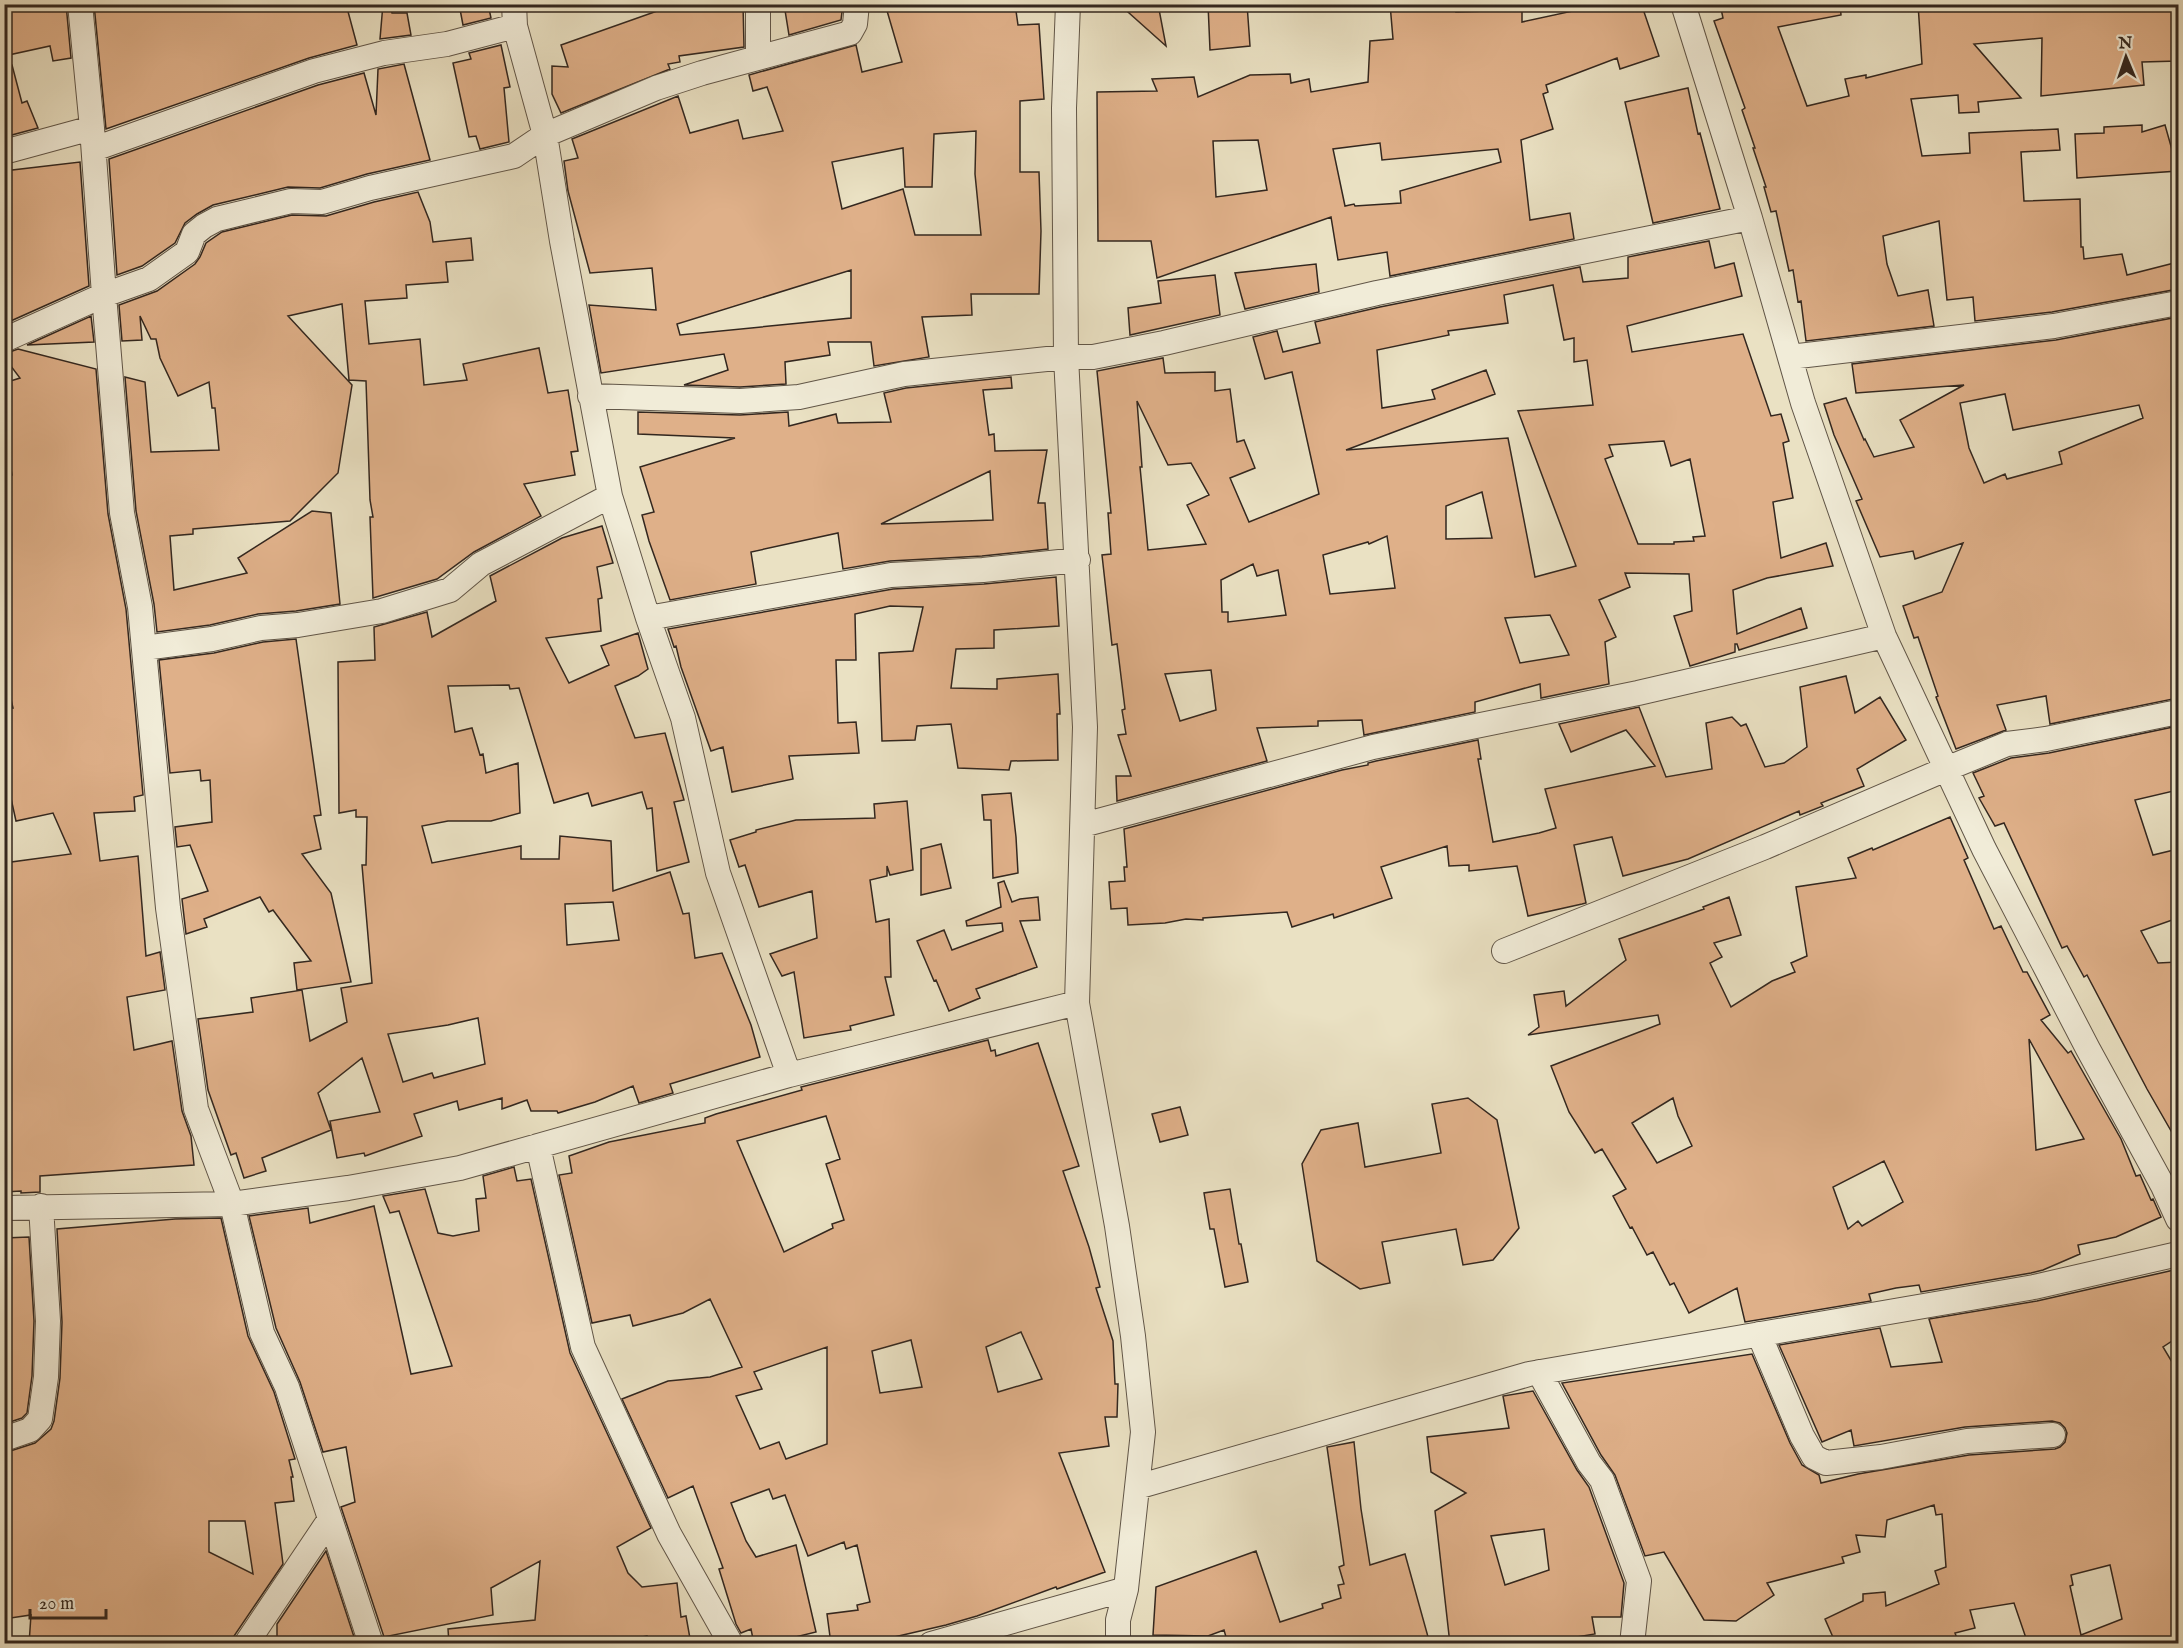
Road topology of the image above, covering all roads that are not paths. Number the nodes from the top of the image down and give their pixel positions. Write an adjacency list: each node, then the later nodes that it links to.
1 (80, 4): 10 (street)
2 (503, 4): 7 (street)
3 (758, 4): 8 (street)
4 (857, 4): 8 (street)
5 (1068, 4): 16 (street)
6 (1683, 4): 12 (street)
7 (515, 15): 9 (street); 10 (street)
8 (758, 57): 9 (street)
9 (545, 135): 13 (street); 18 (street)
10 (93, 138): 11 (street); 13 (street)
11 (4, 152)
12 (1750, 218): 16 (street); 17 (street)
13 (104, 295): 15 (street); 23 (street)
14 (2178, 303): 17 (street)
15 (4, 340)
16 (1066, 357): 18 (street); 20 (street)
17 (1790, 357): 22 (street)
18 (590, 396): 19 (street)
19 (610, 496): 21 (street); 23 (street)
20 (1078, 560): 21 (street); 26 (street)
21 (648, 618): 29 (street)
22 (1884, 636): 25 (street); 26 (street)
23 (144, 648): 31 (street)
24 (2178, 712): 25 (street)
25 (1946, 769): 27 (street); 34 (street)
26 (1083, 825): 28 (street)
27 (1504, 951)
28 (1077, 1003): 29 (street); 40 (street)
29 (789, 1075): 30 (street)
30 (538, 1146): 31 (street); 45 (street)
31 (232, 1204): 32 (street); 41 (street)
32 (41, 1206): 33 (street); 39 (street)
33 (4, 1208)
34 (2178, 1219)
35 (2178, 1254): 36 (street)
36 (1760, 1334): 37 (street); 38 (street)
37 (1539, 1372): 40 (street); 48 (street)
38 (2053, 1435)
39 (4, 1439)
40 (1137, 1487): 42 (street)
41 (330, 1519): 43 (street); 44 (street)
42 (1126, 1589): 46 (street); 47 (street)
43 (246, 1644)
44 (371, 1644)
45 (731, 1644)
46 (931, 1644)
47 (1118, 1644)
48 (1632, 1644)

